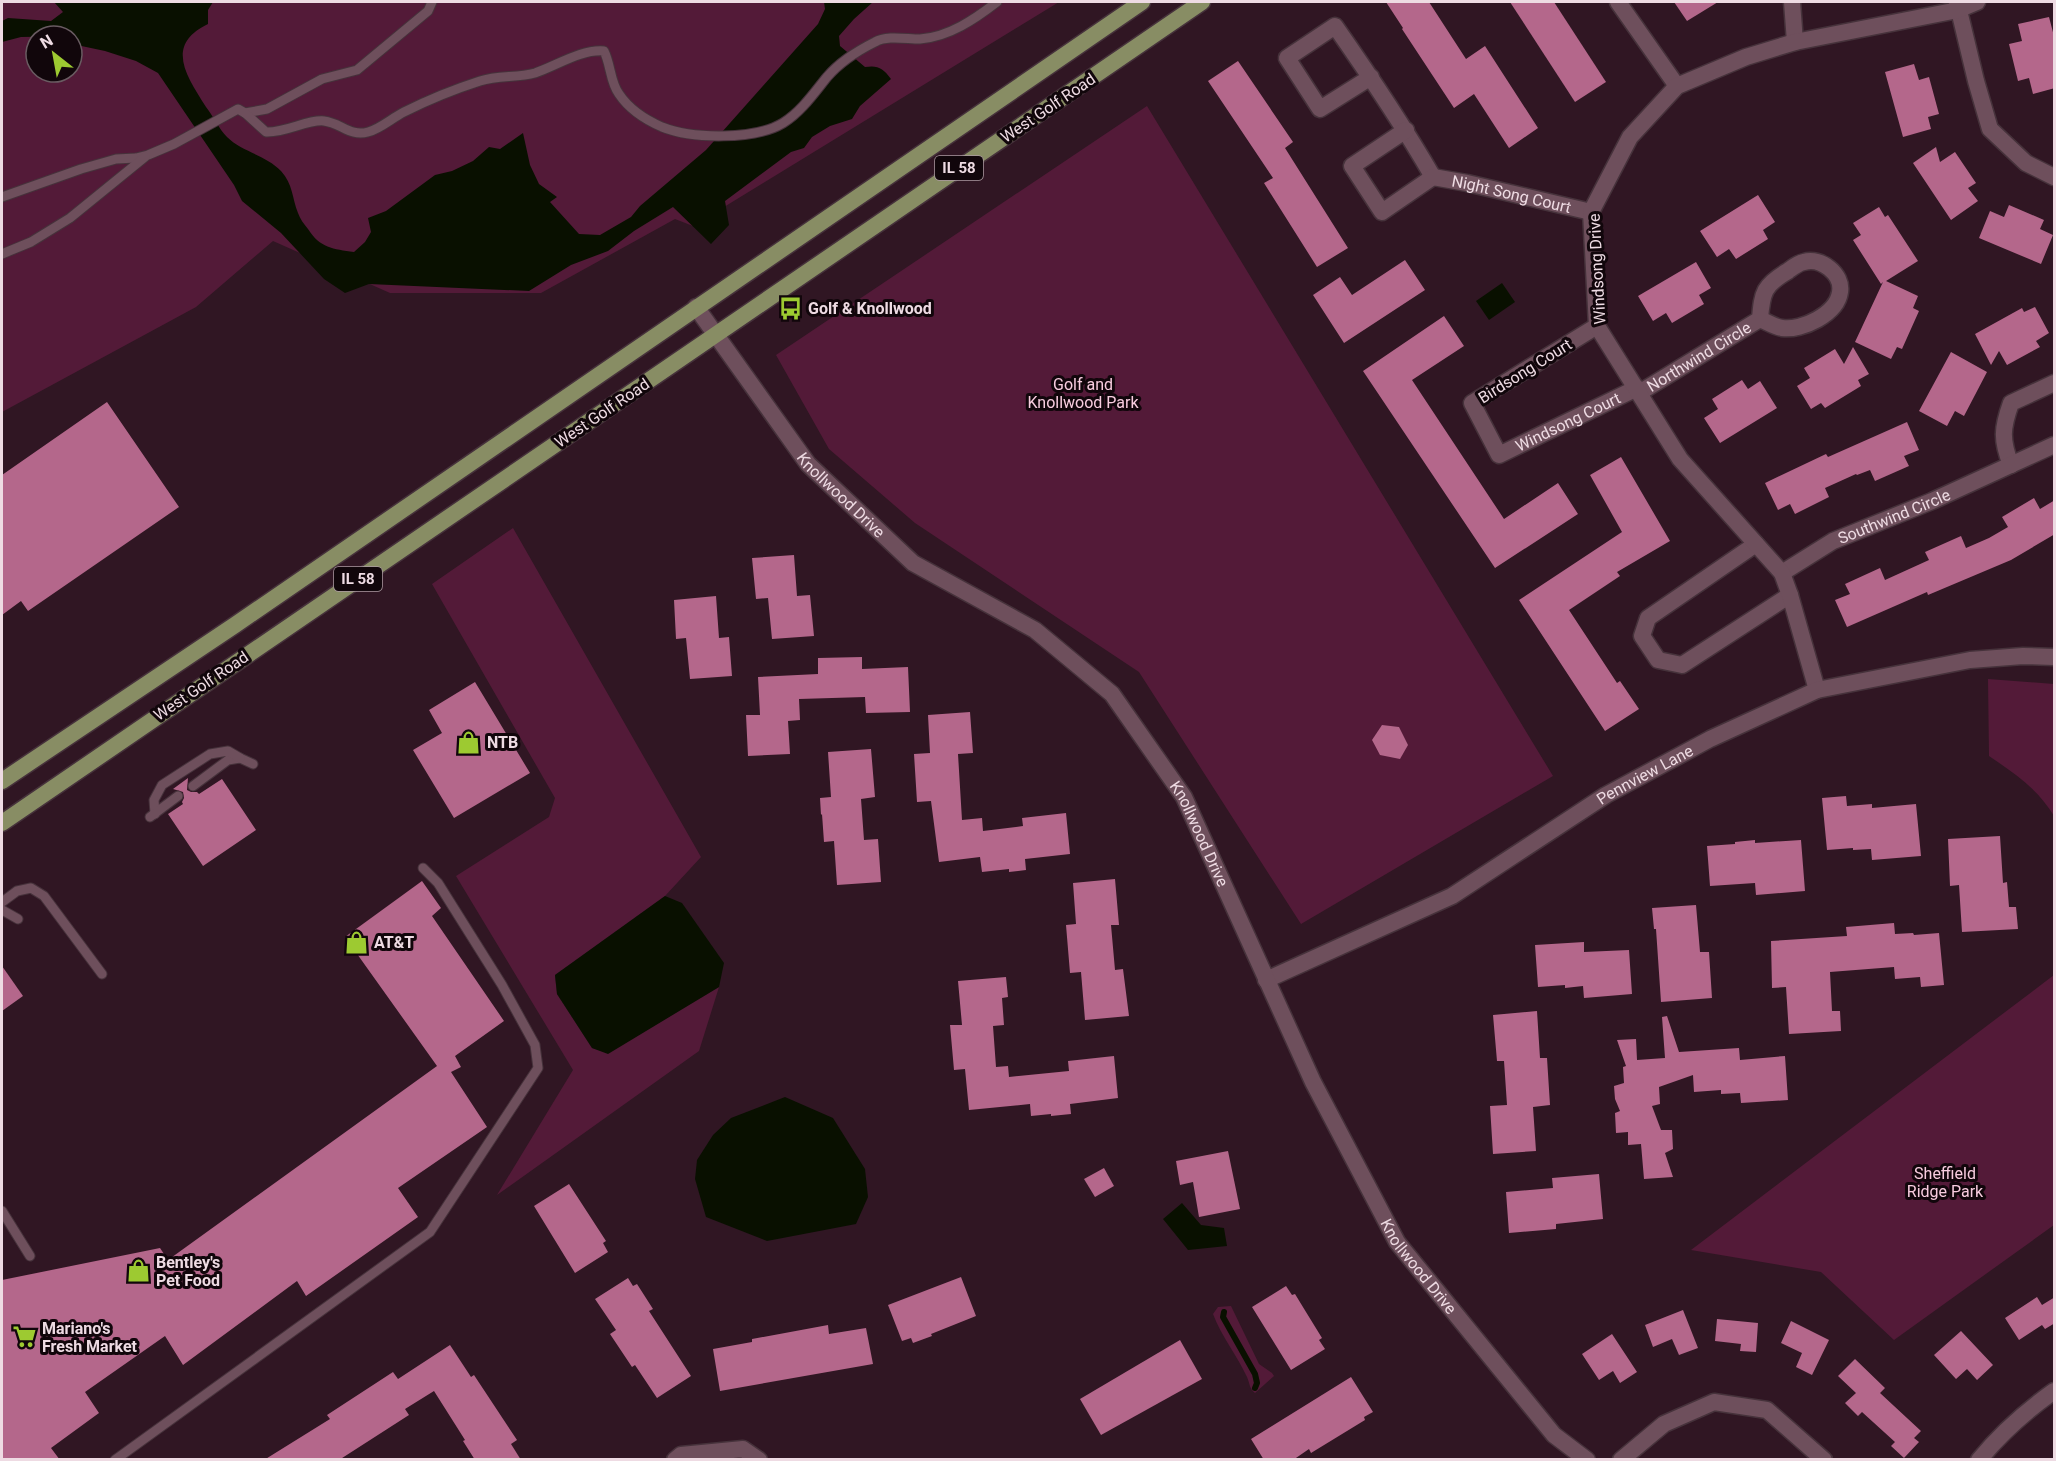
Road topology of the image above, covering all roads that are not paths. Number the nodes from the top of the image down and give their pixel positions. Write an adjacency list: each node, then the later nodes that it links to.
1 (432, 2): 12 (lane)
2 (997, 2): 12 (lane)
3 (1142, 2): 20 (main road, West Golf Road / IL 58)
4 (1202, 2): 23 (main road, West Golf Road / IL 58)
5 (1618, 2): 11 (street)
6 (1792, 2): 9 (street)
7 (1977, 2): 8 (street, Windsong Drive)
8 (1958, 6): 9 (street, Windsong Drive); 16 (street)
9 (1796, 42): 11 (street, Windsong Drive)
10 (1371, 77): 10 (street, Night Song Court); 13 (street, Night Song Court)
11 (1677, 86): 18 (street, Windsong Drive)
12 (241, 111): 14 (lane)
13 (1406, 130): 15 (street, Night Song Court); 15 (street, Night Song Court)
14 (148, 155): 17 (lane); 19 (lane)
15 (1433, 177): 18 (street, Night Song Court)
16 (2055, 177)
17 (2, 197)
18 (1591, 212): 22 (street, Windsong Drive)
19 (2, 254)
20 (696, 307): 23 (street, Knollwood Drive); 36 (main road, West Golf Road / IL 58)
21 (1760, 319): 21 (street, Northwind Circle); 25 (street, Northwind Circle)
22 (1597, 326): 25 (street, Windsong Drive); 27 (street, Birdsong Court)
23 (716, 335): 39 (main road, West Golf Road / IL 58); 45 (street, Knollwood Drive)
24 (2055, 382): 28 (street)
25 (1638, 391): 27 (street, Windsong Court); 29 (street, Windsong Drive)
26 (2055, 445): 28 (street, Southwind Circle)
27 (1499, 456)
28 (2011, 465): 30 (street, Southwind Circle)
29 (1756, 544): 30 (street, Windsong Drive); 31 (street)
30 (1782, 573): 31 (street, Windsong Drive)
31 (1790, 595): 33 (street, Windsong Drive)
32 (2055, 657): 33 (street, Pennview Lane)
33 (1817, 690): 45 (street, Pennview Lane)
34 (240, 758): 35 (lane); 37 (lane); 38 (lane)
35 (253, 764)
36 (2, 781)
37 (193, 786)
38 (177, 796)
39 (2, 823)
40 (423, 868): 49 (lane)
41 (2, 902): 44 (lane)
42 (2, 910): 43 (lane)
43 (18, 919)
44 (102, 974)
45 (1266, 980): 52 (street, Knollwood Drive)
46 (2, 1211): 47 (lane)
47 (30, 1256)
48 (2055, 1391): 55 (street)
49 (115, 1460)
50 (675, 1460): 51 (street)
51 (759, 1460)
52 (1587, 1460)
53 (1620, 1460): 54 (street)
54 (1824, 1460)
55 (1979, 1460)

